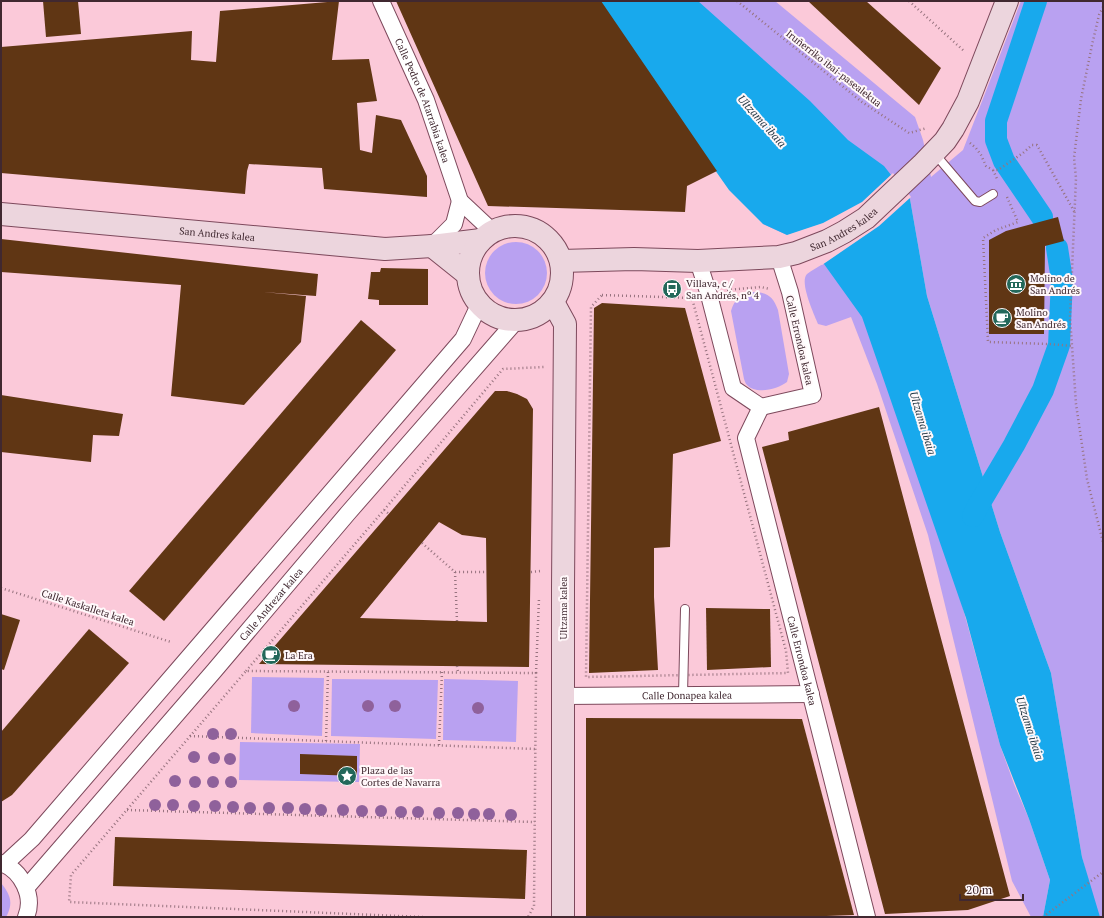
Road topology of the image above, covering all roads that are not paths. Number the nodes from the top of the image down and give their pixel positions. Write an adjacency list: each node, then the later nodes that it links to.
1 (381, 1): 5 (street, Calle Pedro de Atarrabia kalea)
2 (1007, 1): 3 (main road, San Andres kalea)
3 (928, 159): 4 (lane); 9 (main road, San Andres kalea)
4 (993, 194)
5 (460, 201): 7 (street, Calle Pedro de Atarrabia kalea); 8 (street)
6 (1, 214): 8 (main road, San Andres kalea)
7 (486, 236): 8 (main road, San Andres kalea); 10 (main road); 12 (main road)
8 (432, 246): 12 (main road)
9 (788, 255): 11 (main road, San Andres kalea); 16 (street, Calle Errondoa kalea)
10 (561, 260): 11 (main road, San Andres kalea); 13 (main road)
11 (698, 261): 16 (street)
12 (467, 274): 14 (main road)
13 (553, 302): 15 (main road); 20 (main road, Ultzama kalea)
14 (479, 305): 15 (main road); 21 (street)
15 (516, 321): 22 (street, Calle Andrezar kalea)
16 (761, 407): 18 (street, Calle Errondoa kalea)
17 (685, 609): 19 (lane)
18 (811, 694): 19 (street, Calle Donapea kalea); 25 (street, Calle Errondoa kalea)
19 (683, 695): 20 (street, Calle Donapea kalea)
20 (563, 696): 24 (main road, Ultzama kalea)
21 (3, 864): 22 (street)
22 (26, 888): 23 (street)
23 (26, 917)
24 (563, 917)
25 (867, 917)

